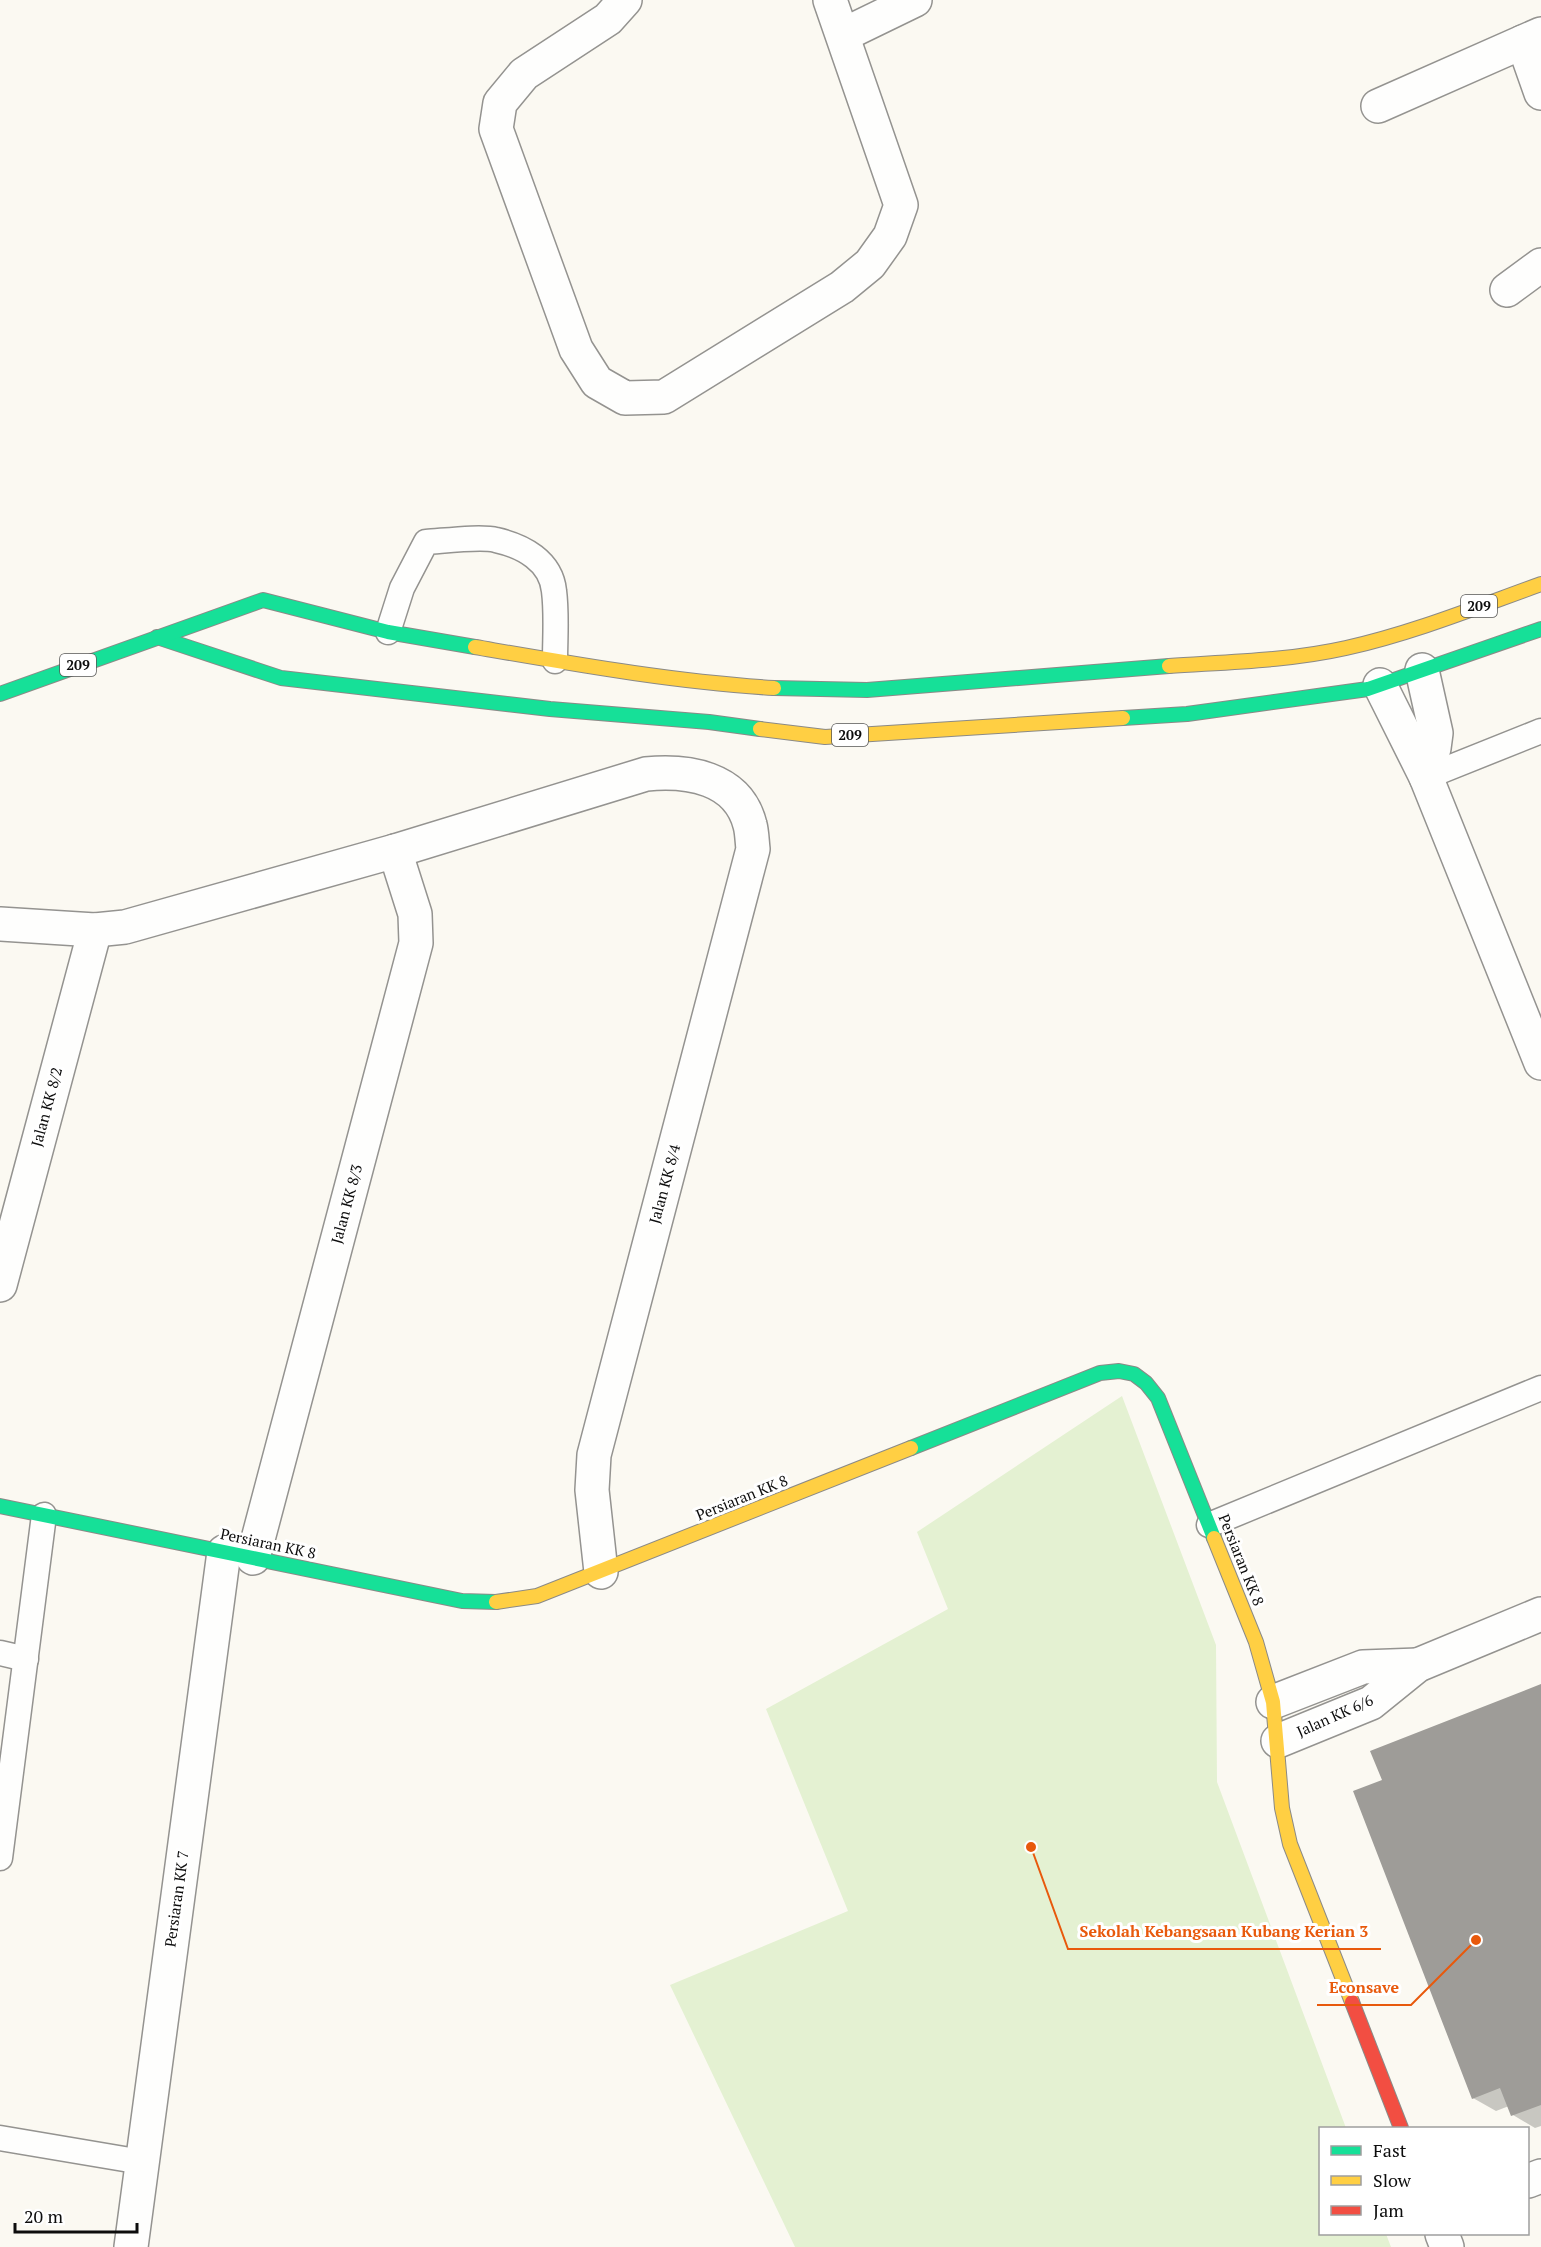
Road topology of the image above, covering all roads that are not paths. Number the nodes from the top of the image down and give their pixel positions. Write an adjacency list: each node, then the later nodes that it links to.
1 (625, 0): 4 (street)
2 (830, 0): 4 (street)
3 (915, 0): 4 (street)
4 (843, 35)
5 (1532, 38): 6 (street); 7 (street)
6 (1541, 93)
7 (1378, 106)
8 (1541, 265): 9 (street)
9 (1507, 290)
10 (1541, 584): 14 (main road, 209)
11 (1541, 629): 15 (main road, 209)
12 (388, 632): 13 (main road, 209); 14 (main road, 209); 14 (lane)
13 (157, 637): 16 (main road, 209); 17 (main road, 209)
14 (555, 661)
15 (1422, 670): 16 (main road, 209); 19 (street)
16 (1380, 685): 19 (street)
17 (0, 694)
18 (1541, 731): 19 (lane)
19 (1426, 777): 23 (street)
20 (394, 851): 22 (street); 29 (street, Jalan KK 8/3); 30 (street, Jalan KK 8/4)
21 (0, 924): 22 (street)
22 (95, 930): 24 (street, Jalan KK 8/2)
23 (1541, 1063)
24 (0, 1285)
25 (1541, 1388): 28 (lane)
26 (0, 1506): 27 (main road, Persiaran KK 8)
27 (44, 1515): 29 (main road, Persiaran KK 8); 33 (lane)
28 (1209, 1525): 30 (main road, Persiaran KK 8); 35 (main road, Persiaran KK 8)
29 (239, 1555): 30 (main road, Persiaran KK 8); 40 (street, Persiaran KK 7)
30 (601, 1572)
31 (1541, 1614): 34 (street, Jalan KK 6/6)
32 (0, 1653): 33 (lane)
33 (26, 1659): 37 (lane)
34 (1418, 1665): 35 (street, Jalan KK 6/6); 36 (street, Jalan KK 6/6)
35 (1273, 1702): 36 (main road, Persiaran KK 8)
36 (1278, 1741): 38 (main road, Persiaran KK 8)
37 (0, 1858)
38 (1401, 2127)
39 (0, 2138): 40 (lane)
40 (142, 2162): 41 (street, Persiaran KK 7)
41 (131, 2247)

